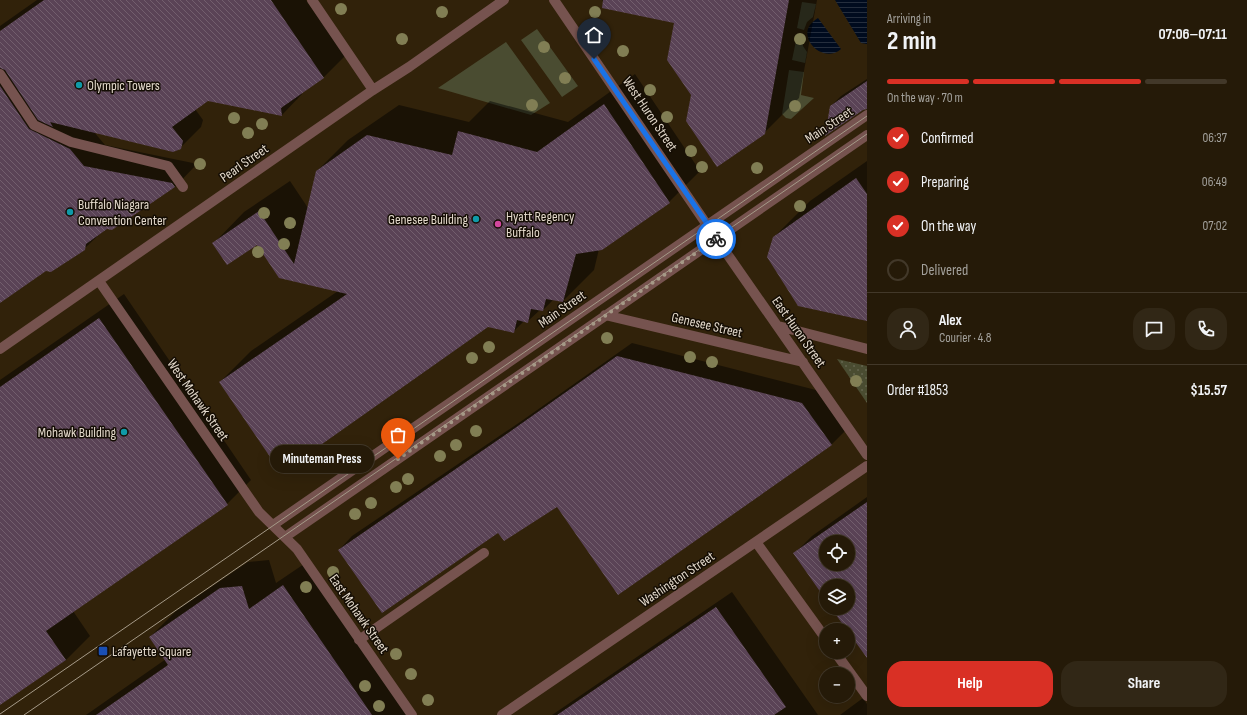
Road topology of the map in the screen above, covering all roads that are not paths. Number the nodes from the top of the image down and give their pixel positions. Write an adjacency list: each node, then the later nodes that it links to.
1 (312, 0): 5 (street)
2 (504, 0): 5 (street, Pearl Street)
3 (554, 0): 9 (street, West Huron Street)
4 (0, 74): 8 (street)
5 (373, 90): 11 (street, Pearl Street)
6 (867, 115): 9 (street, Main Street)
7 (867, 135): 10 (street, Main Street)
8 (183, 187)
9 (708, 225): 10 (street, East Huron Street); 19 (street, Main Street)
10 (717, 238): 12 (street, Main Street); 13 (street, East Huron Street)
11 (99, 281): 14 (street, Pearl Street); 19 (street, West Mohawk Street)
12 (605, 315): 16 (street, Genesee Street); 19 (street, Main Street)
13 (778, 326): 15 (street); 16 (street, East Huron Street)
14 (0, 349)
15 (867, 349)
16 (803, 362): 17 (street, East Huron Street)
17 (867, 455)
18 (867, 466): 20 (street, Washington Street)
19 (279, 531): 23 (street, East Mohawk Street)
20 (756, 542): 22 (street); 27 (street, Washington Street)
21 (484, 553): 23 (street)
22 (819, 629)
23 (360, 640): 26 (street, East Mohawk Street)
24 (840, 659): 25 (street)
25 (867, 696)
26 (412, 715)
27 (502, 715)

